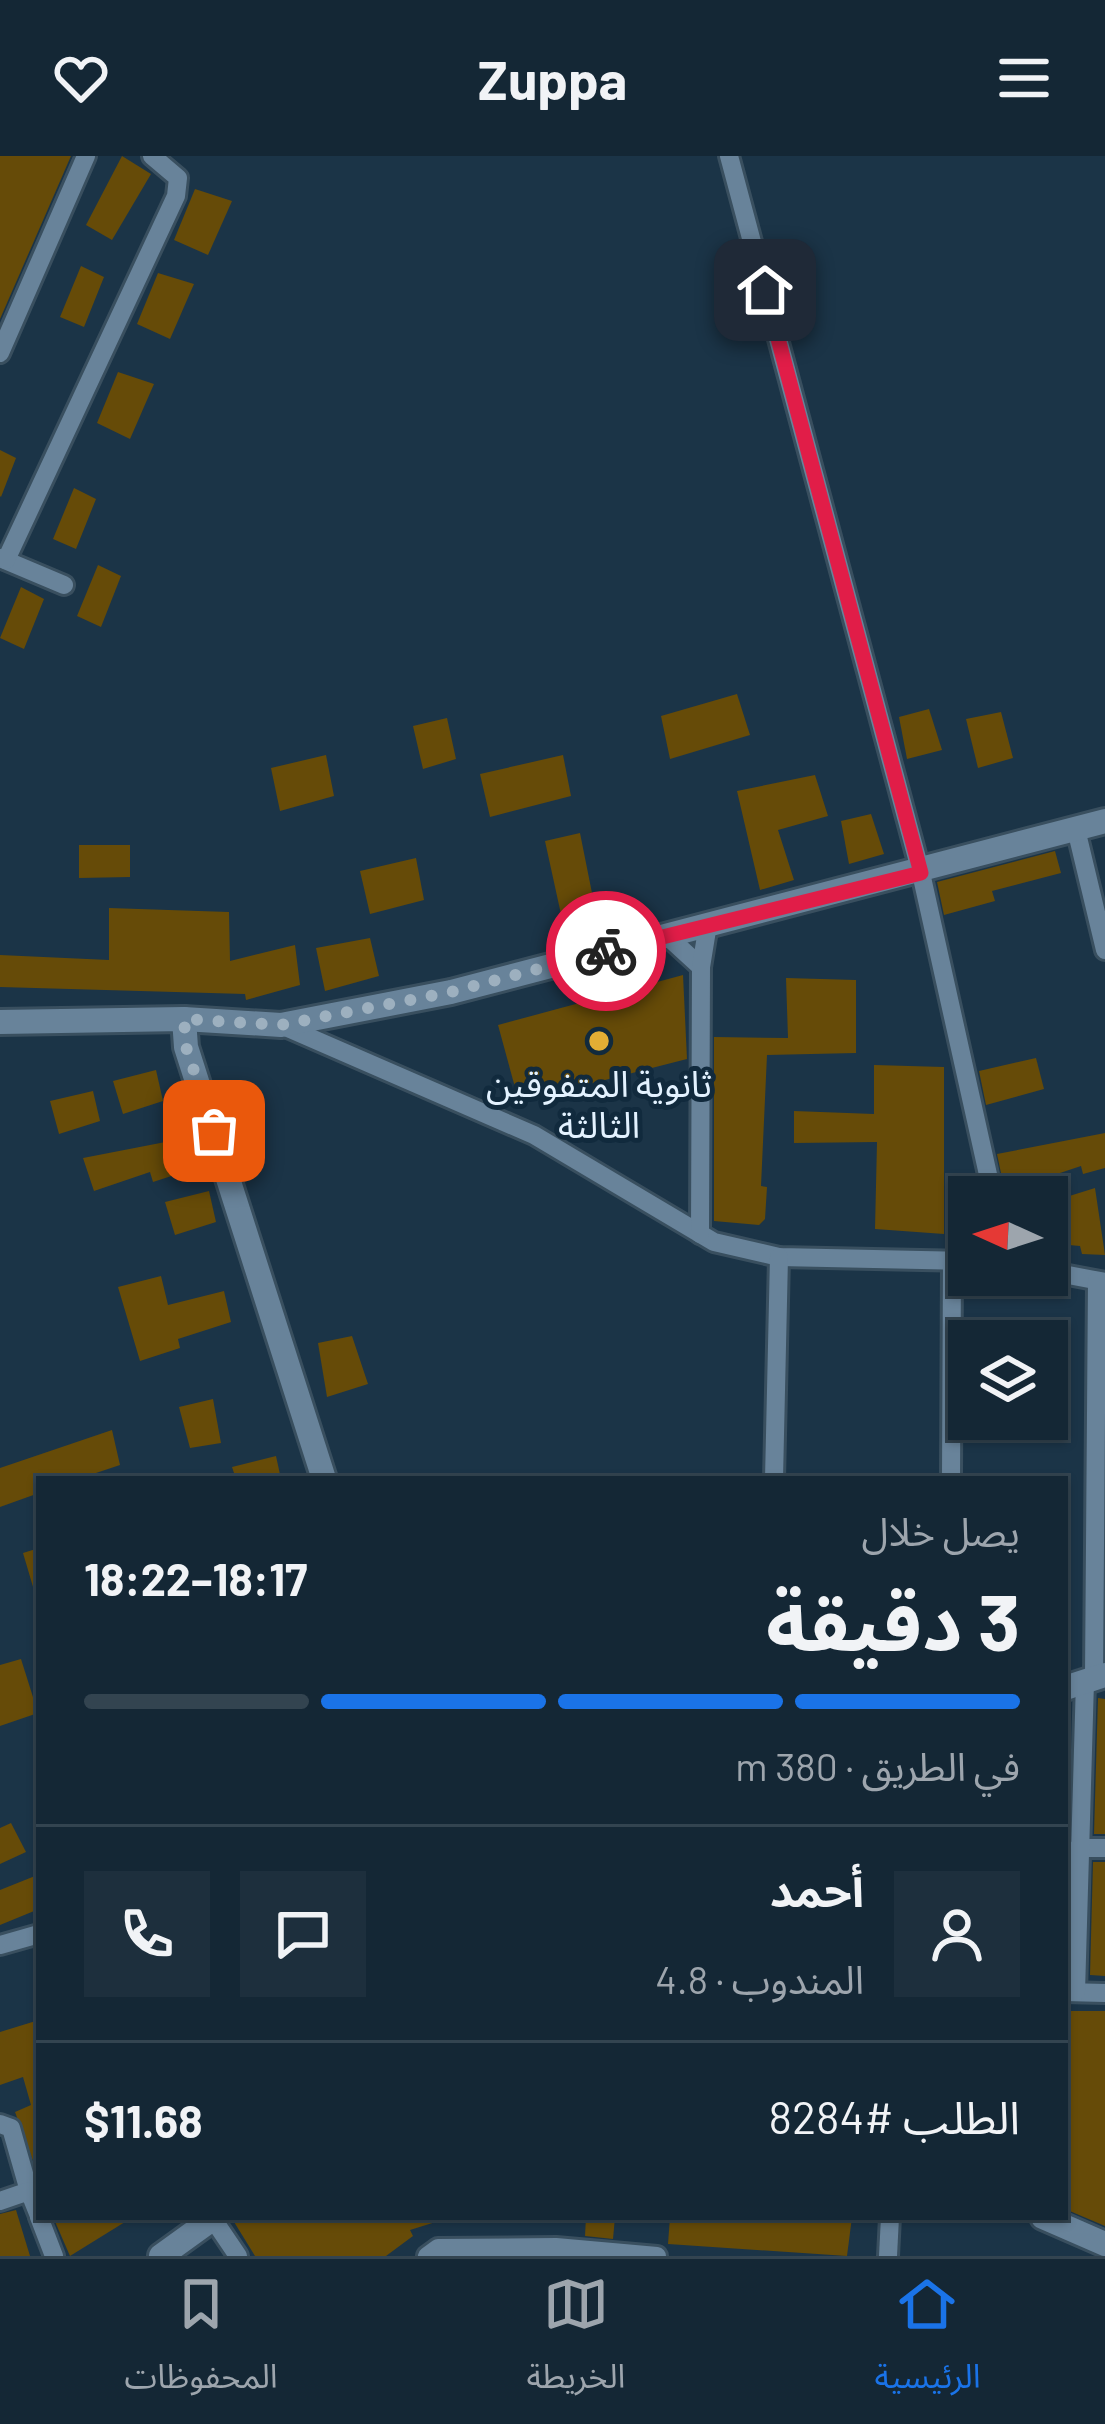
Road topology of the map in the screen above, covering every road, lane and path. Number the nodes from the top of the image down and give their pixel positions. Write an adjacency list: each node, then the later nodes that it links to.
1 (86, 156): 4 (street)
2 (152, 156): 5 (street)
3 (729, 156): 9 (street)
4 (0, 353)
5 (3, 559): 6 (street)
6 (64, 585)
7 (1105, 821): 8 (street)
8 (1076, 829): 9 (street); 12 (street)
9 (921, 873): 10 (street); 17 (street)
10 (708, 924): 11 (street); 13 (street)
11 (666, 935): 13 (street); 16 (street)
12 (1105, 950)
13 (701, 968): 18 (street)
14 (184, 1019): 15 (street); 16 (street); 24 (street)
15 (0, 1022)
16 (281, 1025): 18 (street)
17 (988, 1176)
18 (700, 1234): 19 (street)
19 (779, 1257): 20 (street); 25 (street)
20 (948, 1261)
21 (1068, 1274): 22 (street)
22 (1101, 1281): 27 (street)
23 (959, 1296): 26 (street)
24 (323, 1476)
25 (774, 1476)
26 (951, 1476)
27 (1087, 1681): 28 (street)
28 (1078, 1848): 29 (street); 32 (street)
29 (1105, 1848)
30 (36, 1935): 31 (street)
31 (0, 1945)
32 (1070, 1992): 33 (street)
33 (1105, 1993)
34 (0, 2124): 35 (street)
35 (29, 2191): 36 (street); 37 (street)
36 (0, 2201)
37 (36, 2209)
38 (40, 2220): 45 (street)
39 (211, 2220): 46 (street)
40 (215, 2220): 47 (street)
41 (890, 2220): 50 (street)
42 (1050, 2220): 43 (street)
43 (1105, 2245)
44 (556, 2252): 48 (street); 49 (street)
45 (54, 2256)
46 (161, 2256)
47 (238, 2256)
48 (427, 2256)
49 (657, 2256)
50 (888, 2256)

